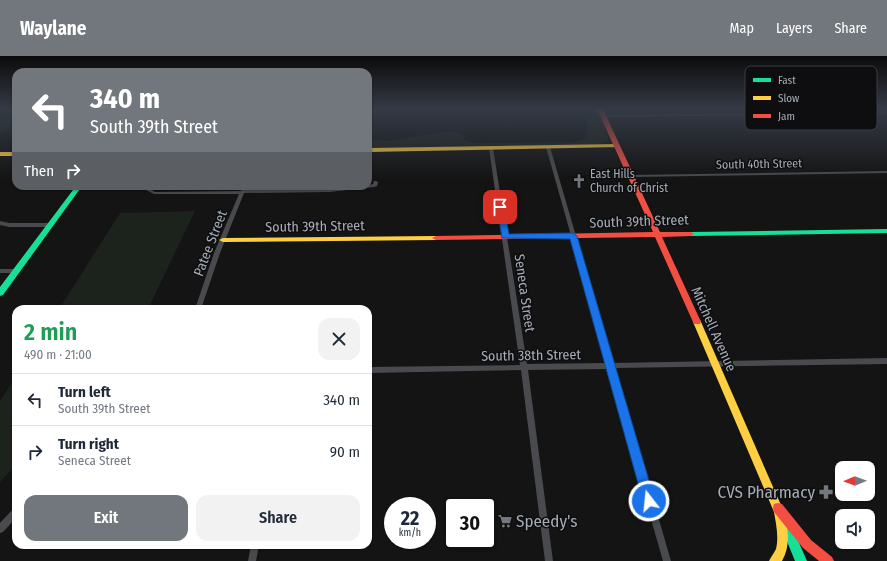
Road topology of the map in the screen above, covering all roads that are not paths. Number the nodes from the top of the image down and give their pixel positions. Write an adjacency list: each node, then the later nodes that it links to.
1 (612, 135): 2 (street); 3 (street, Mitchell Avenue)
2 (601, 146): 3 (street); 4 (street)
3 (617, 146): 10 (street, Mitchell Avenue)
4 (548, 147): 5 (street); 24 (street)
5 (491, 148): 6 (street); 23 (street, Seneca Street)
6 (372, 150)
7 (0, 154): 8 (street)
8 (12, 154)
9 (887, 172): 10 (street, South 40th Street)
10 (631, 176): 22 (street, Mitchell Avenue)
11 (376, 182): 12 (street)
12 (372, 186)
13 (75, 190): 20 (street)
14 (148, 190): 15 (street)
15 (222, 190)
16 (244, 190): 25 (street, Patee Street)
17 (287, 190): 18 (street)
18 (338, 190)
19 (0, 223): 20 (street)
20 (51, 225): 27 (street)
21 (887, 231): 22 (street, South 39th Street)
22 (657, 234): 24 (street, South 39th Street); 31 (street, Mitchell Avenue)
23 (505, 236): 24 (street, South 39th Street); 25 (street, South 39th Street); 33 (street, Seneca Street)
24 (573, 236): 32 (street)
25 (223, 240): 29 (street, Patee Street)
26 (0, 271): 27 (street)
27 (16, 271): 28 (street)
28 (0, 293)
29 (199, 305)
30 (887, 361): 31 (street, South 38th Street)
31 (715, 365): 32 (street, South 38th Street); 35 (street, Mitchell Avenue)
32 (610, 366): 33 (street, South 38th Street); 41 (street)
33 (524, 367): 34 (street, South 38th Street); 40 (street, Seneca Street)
34 (372, 370)
35 (778, 508): 42 (street); 43 (street, Mitchell Avenue); 44 (street)
36 (12, 516): 37 (street)
37 (0, 529)
38 (254, 549): 39 (street)
39 (252, 561)
40 (548, 561)
41 (667, 561)
42 (775, 561)
43 (801, 561)
44 (828, 561)

